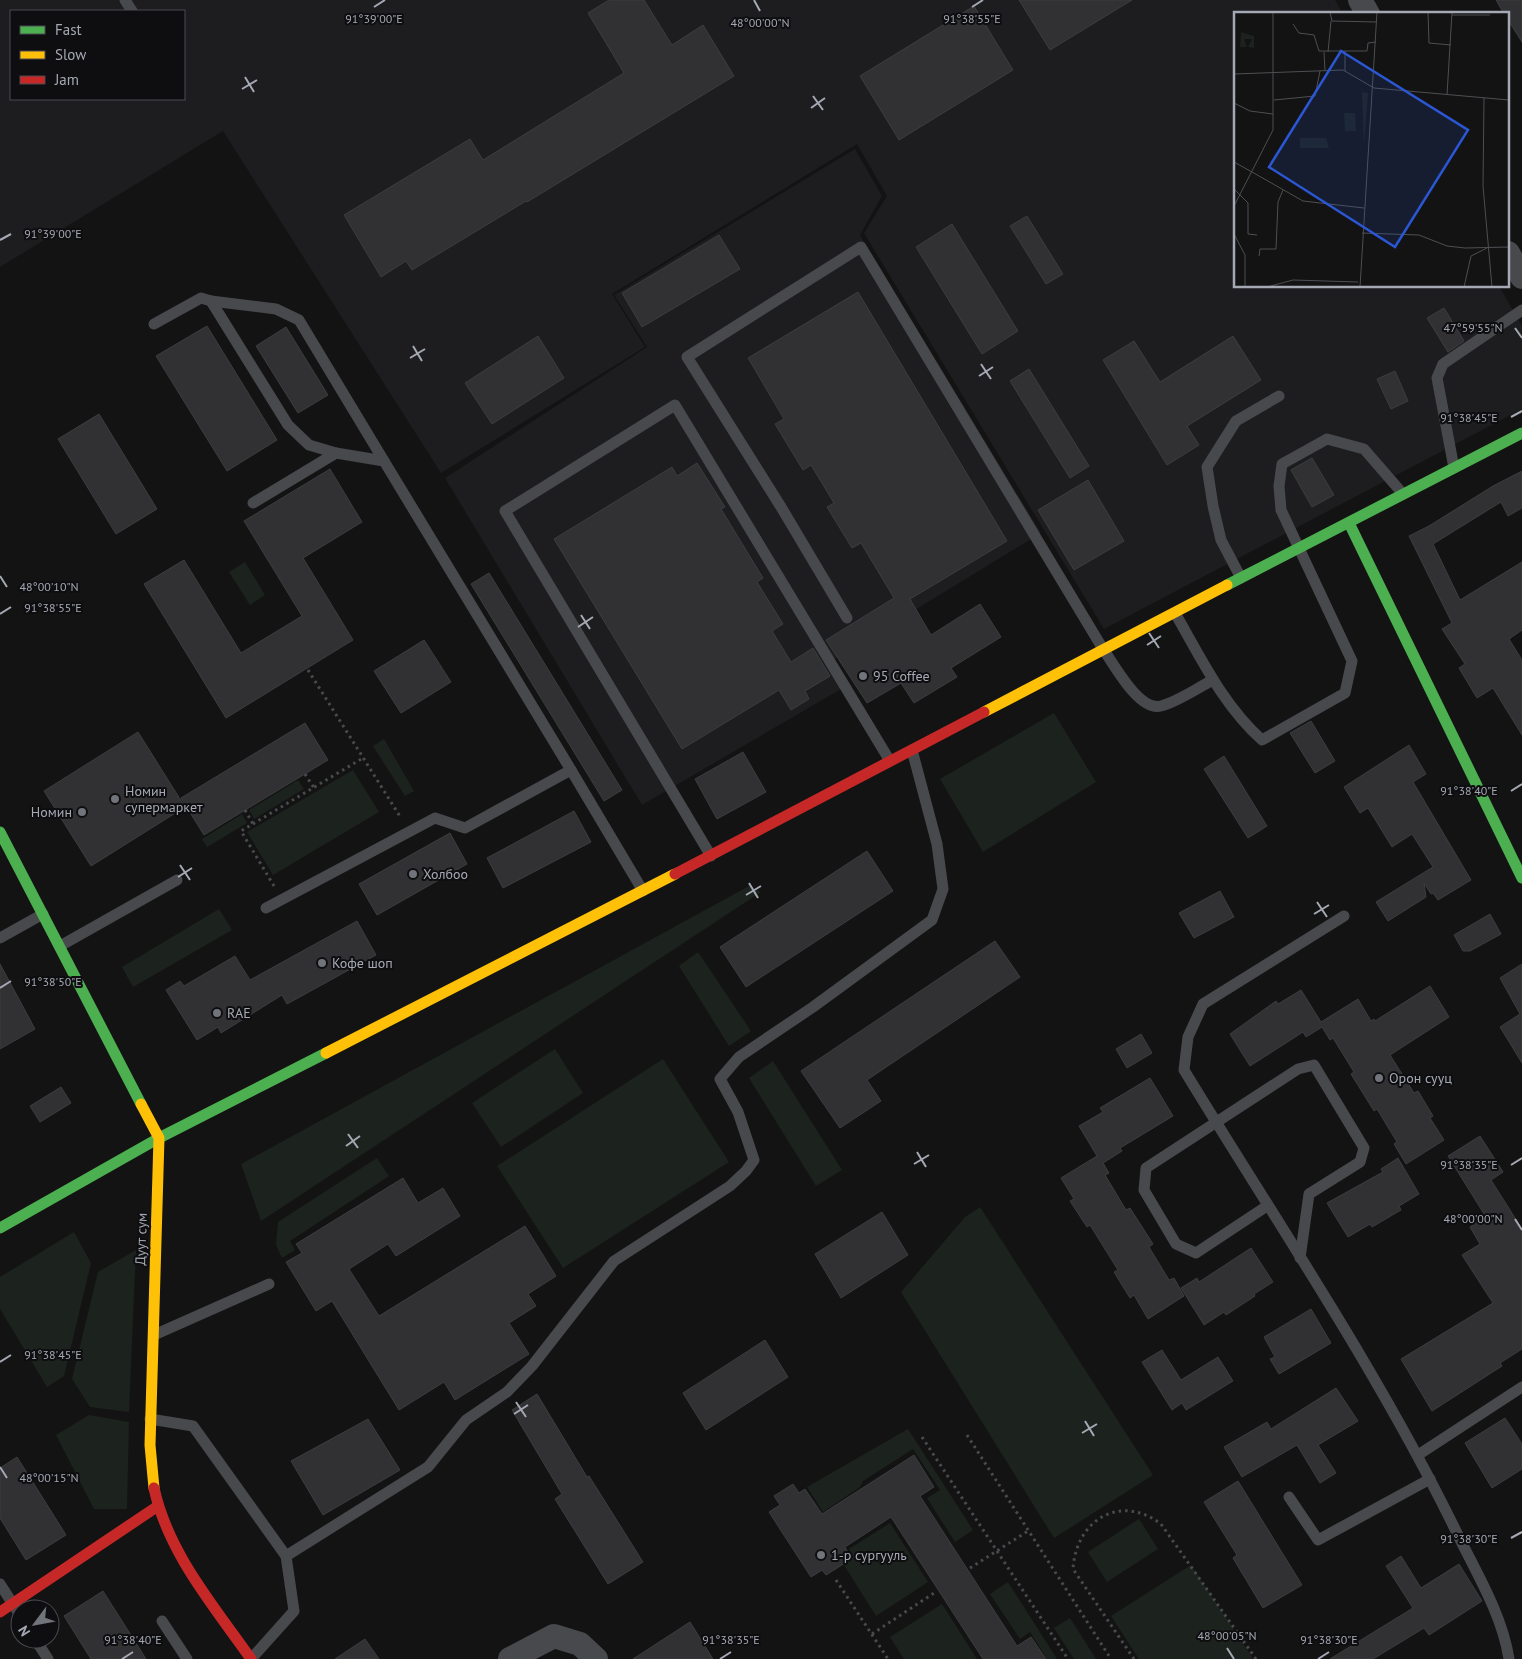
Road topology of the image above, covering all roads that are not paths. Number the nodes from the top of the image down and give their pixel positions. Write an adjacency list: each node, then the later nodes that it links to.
1 (1360, 0): 2 (street)
2 (1367, 12)
3 (1510, 256): 4 (street)
4 (1522, 277)
5 (211, 301): 7 (lane); 10 (lane); 11 (lane)
6 (1522, 310): 12 (lane)
7 (154, 324)
8 (1279, 396): 17 (lane)
9 (1522, 432): 12 (street)
10 (336, 453): 11 (lane); 14 (lane)
11 (384, 461): 24 (lane)
12 (1454, 468): 13 (street)
13 (1403, 494): 15 (street); 16 (lane)
14 (253, 503)
15 (1349, 523): 16 (street); 27 (street)
16 (1298, 549): 17 (street); 21 (lane)
17 (1241, 578): 18 (street)
18 (1175, 613): 20 (street); 21 (lane)
19 (847, 618): 20 (lane)
20 (1103, 649): 21 (lane); 22 (street)
21 (1213, 680)
22 (912, 750): 23 (street); 48 (lane)
23 (890, 762): 26 (street); 26 (lane)
24 (571, 770): 29 (lane); 30 (lane)
25 (0, 832): 31 (street, Дуут сум)
26 (711, 856): 29 (street)
27 (1522, 878)
28 (177, 880): 34 (lane)
29 (643, 891): 36 (street)
30 (266, 908)
31 (43, 914): 33 (lane); 34 (street, Дуут сум)
32 (1344, 916): 35 (lane)
33 (0, 938)
34 (60, 946): 36 (street, Дуут сум)
35 (1216, 1122): 37 (lane); 37 (lane); 39 (lane)
36 (159, 1138): 38 (street); 41 (street, Дуут сум)
37 (1267, 1206): 39 (lane)
38 (0, 1228)
39 (1300, 1258): 44 (lane)
40 (269, 1284): 41 (lane)
41 (153, 1336): 43 (street, Дуут сум)
42 (1522, 1386): 44 (lane)
43 (150, 1420): 47 (street, Дуут сум); 48 (lane)
44 (1418, 1455): 45 (lane)
45 (1430, 1479): 46 (lane); 57 (lane)
46 (1289, 1497)
47 (158, 1506): 50 (street); 54 (street, Дуут сум)
48 (286, 1556): 54 (lane)
49 (0, 1584): 51 (lane)
50 (18, 1599)
51 (10, 1600)
52 (162, 1621): 53 (lane)
53 (188, 1659)
54 (251, 1659)
55 (510, 1659): 56 (street)
56 (596, 1659)
57 (1509, 1659)

